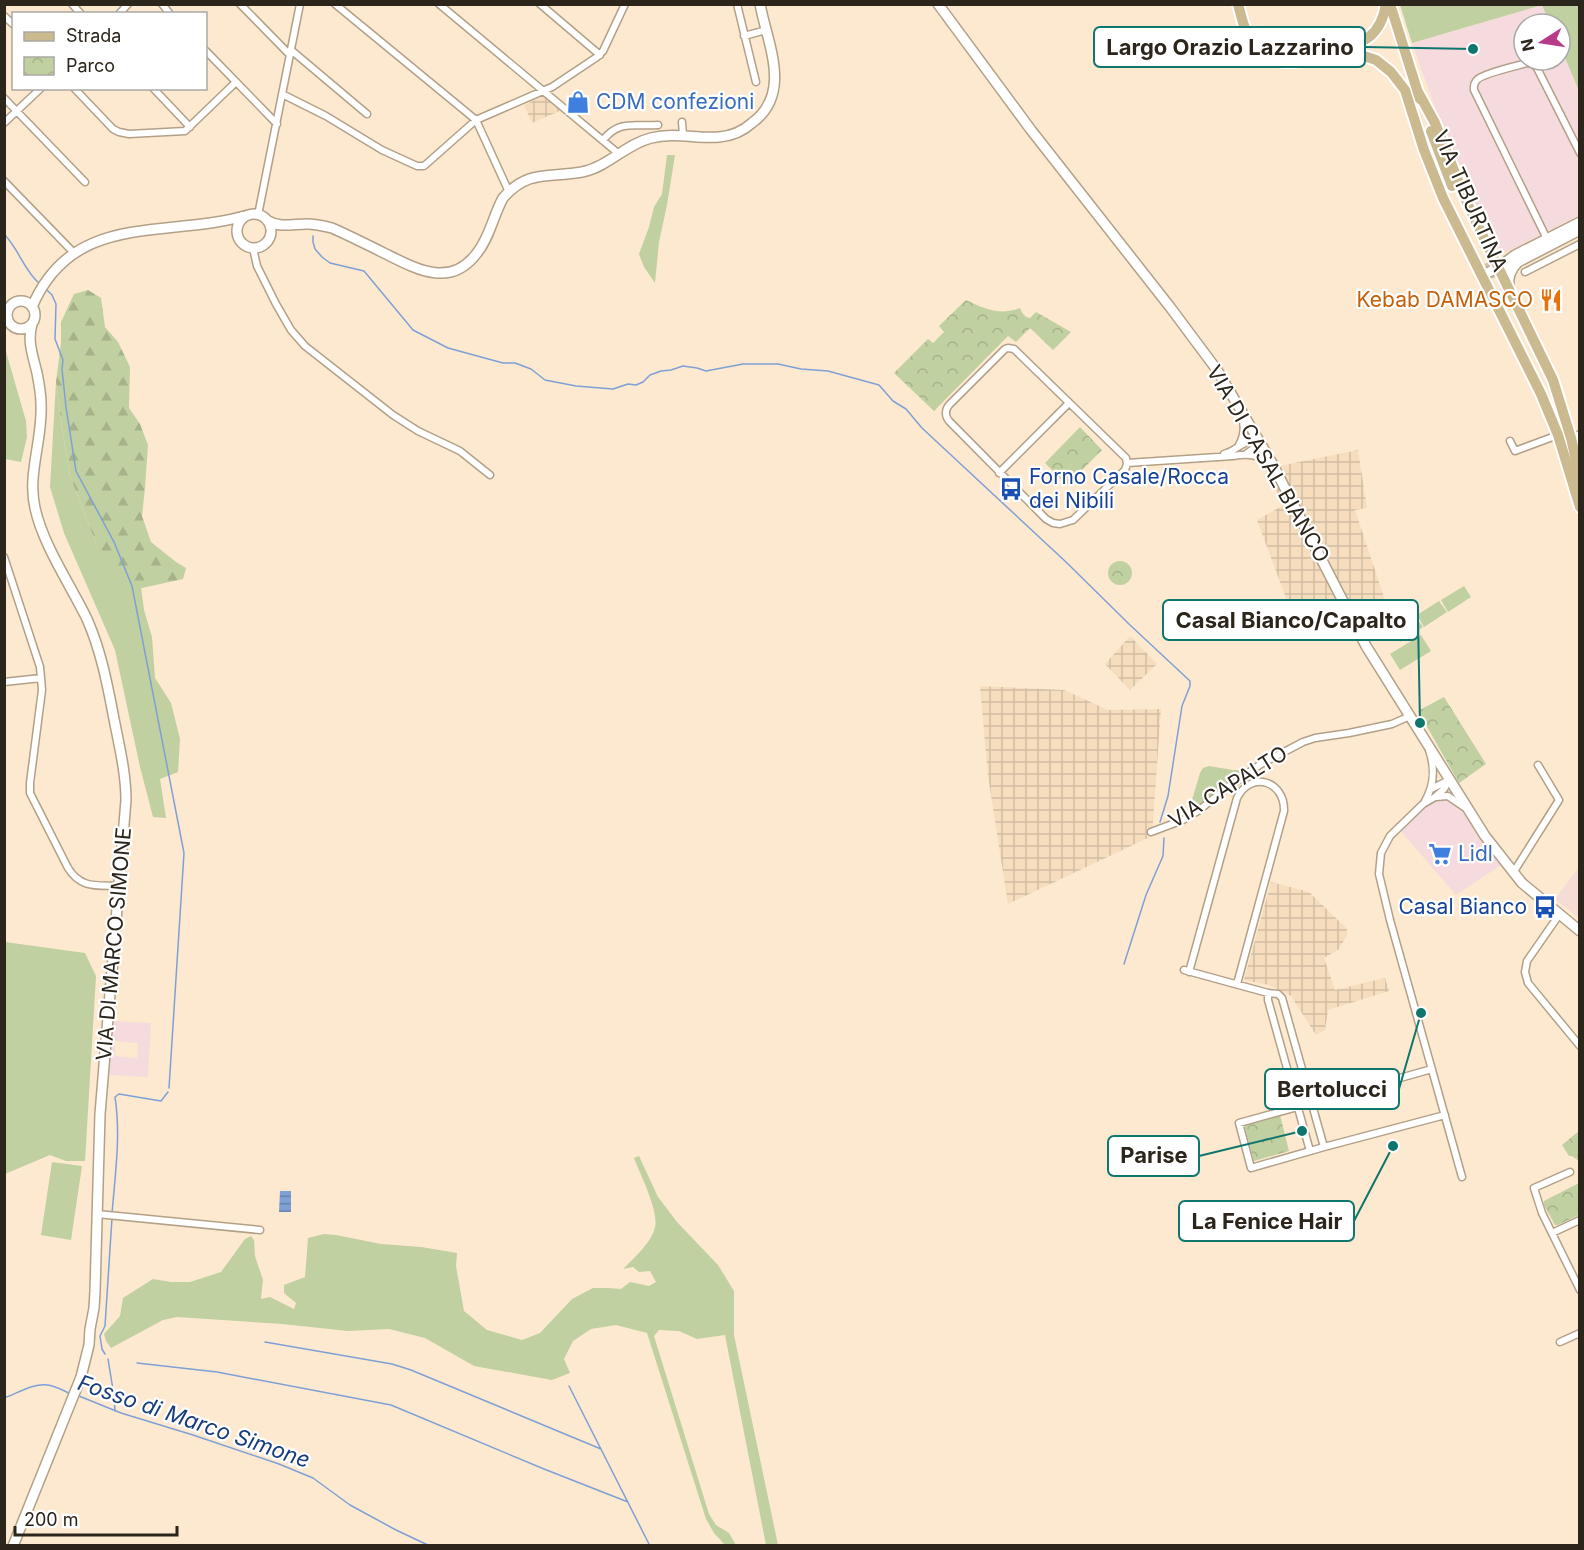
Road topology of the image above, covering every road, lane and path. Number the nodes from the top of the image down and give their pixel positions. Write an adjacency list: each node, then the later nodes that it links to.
1 (240, 4): 15 (street)
2 (300, 4): 15 (street)
3 (335, 4): 29 (street)
4 (438, 4): 23 (street)
5 (540, 4): 17 (street)
6 (625, 4): 17 (street)
7 (737, 4): 13 (street)
8 (760, 4): 12 (street)
9 (938, 4): 69 (street, VIA DI CASAL BIANCO)
10 (1238, 4): 16 (main road)
11 (1388, 4): 16 (main road); 24 (main road, VIA TIBURTINA)
12 (766, 30): 13 (street); 35 (street)
13 (744, 36): 19 (street)
14 (207, 52): 18 (street)
15 (291, 53): 25 (street); 28 (street)
16 (1331, 53): 60 (main road, VIA TIBURTINA)
17 (600, 55): 23 (street)
18 (236, 82): 32 (street); 34 (street)
19 (756, 82)
20 (39, 90): 27 (street)
21 (76, 90): 34 (street)
22 (155, 90): 34 (street)
23 (544, 91): 29 (street); 36 (street)
24 (1418, 92): 54 (main road); 58 (main road, VIA TIBURTINA)
25 (282, 94): 29 (street); 32 (street)
26 (4, 98): 27 (street)
27 (17, 111): 31 (street); 40 (street)
28 (367, 114)
29 (476, 120): 41 (street)
30 (682, 122): 35 (street)
31 (4, 123)
32 (277, 124): 43 (street)
33 (658, 125): 36 (street)
34 (190, 127)
35 (683, 135): 38 (street)
36 (603, 140): 38 (street)
37 (1580, 153): 51 (street)
38 (619, 154): 41 (street)
39 (4, 181): 55 (street)
40 (85, 182)
41 (509, 192): 47 (street)
42 (248, 215): 43 (street); 46 (street); 49 (street)
43 (258, 215): 44 (street)
44 (267, 221): 47 (street); 50 (street)
45 (1580, 222): 51 (street)
46 (214, 224): 49 (street); 55 (street)
47 (286, 225): 50 (street)
48 (1580, 230): 51 (street)
49 (237, 233): 53 (street)
50 (270, 237): 53 (street)
51 (1548, 242): 56 (street); 57 (street)
52 (1580, 244): 56 (street)
53 (253, 248): 80 (street)
54 (1490, 250): 57 (street); 58 (main road)
55 (75, 254): 62 (street)
56 (1556, 256): 59 (street)
57 (1516, 258): 58 (street); 61 (street)
58 (1495, 269): 60 (street); 61 (main road); 81 (main road, VIA TIBURTINA)
59 (1525, 272)
60 (1481, 276): 70 (main road, VIA TIBURTINA)
61 (1509, 288): 71 (main road)
62 (40, 290): 63 (street); 64 (street)
63 (21, 302): 64 (street); 65 (street)
64 (32, 307): 66 (street)
65 (8, 318): 66 (street); 67 (street, VIA DI MARCO SIMONE)
66 (32, 324): 67 (street, VIA DI MARCO SIMONE)
67 (30, 347): 96 (street, VIA DI MARCO SIMONE)
68 (1069, 403): 77 (street); 79 (street); 79 (street)
69 (1239, 406): 72 (street, VIA DI CASAL BIANCO); 74 (street)
70 (1558, 435): 73 (street); 82 (main road, VIA TIBURTINA)
71 (1575, 436): 81 (main road)
72 (1259, 440): 74 (street); 75 (street); 78 (street, VIA DI CASAL BIANCO)
73 (1510, 441)
74 (1239, 445): 76 (street)
75 (1246, 454): 76 (street); 78 (street)
76 (1218, 456): 77 (street)
77 (1127, 463): 79 (street)
78 (1272, 463): 86 (street, VIA DI CASAL BIANCO)
79 (999, 473)
80 (490, 475)
81 (1580, 480)
82 (1580, 507)
83 (4, 557): 84 (street)
84 (41, 678): 85 (street); 96 (street)
85 (4, 682)
86 (1410, 716): 87 (street, VIA DI CASAL BIANCO); 94 (street, VIA CAPALTO)
87 (1424, 739): 89 (street, VIA DI CASAL BIANCO); 90 (street)
88 (1538, 765): 95 (street)
89 (1449, 780): 90 (street); 91 (street); 93 (street, VIA DI CASAL BIANCO)
90 (1431, 789): 92 (street)
91 (1435, 797): 92 (street); 93 (street)
92 (1423, 804): 106 (street)
93 (1468, 810): 95 (street, VIA DI CASAL BIANCO)
94 (1151, 832)
95 (1513, 873): 97 (street, VIA DI CASAL BIANCO)
96 (119, 886): 114 (street, VIA DI MARCO SIMONE)
97 (1559, 915): 98 (street, VIA DI CASAL BIANCO); 105 (street)
98 (1580, 931)
99 (1237, 984): 99 (street); 100 (street)
100 (1268, 993): 101 (street); 102 (street)
101 (1293, 1033): 102 (street); 103 (street)
102 (1279, 1037): 104 (street)
103 (1296, 1043): 104 (street); 107 (street)
104 (1281, 1045): 108 (street)
105 (1580, 1046)
106 (1432, 1069): 107 (street); 109 (street)
107 (1312, 1103): 108 (street); 110 (street)
108 (1298, 1106): 111 (street); 111 (street)
109 (1445, 1115): 110 (street); 113 (street)
110 (1324, 1147): 111 (street)
111 (1310, 1151)
112 (1570, 1172): 117 (street)
113 (1462, 1177)
114 (97, 1214): 116 (street); 121 (street, VIA DI MARCO SIMONE)
115 (1580, 1220): 117 (street)
116 (260, 1230)
117 (1552, 1233): 118 (street)
118 (1580, 1290)
119 (1580, 1333): 120 (street)
120 (1560, 1342)
121 (13, 1545)

